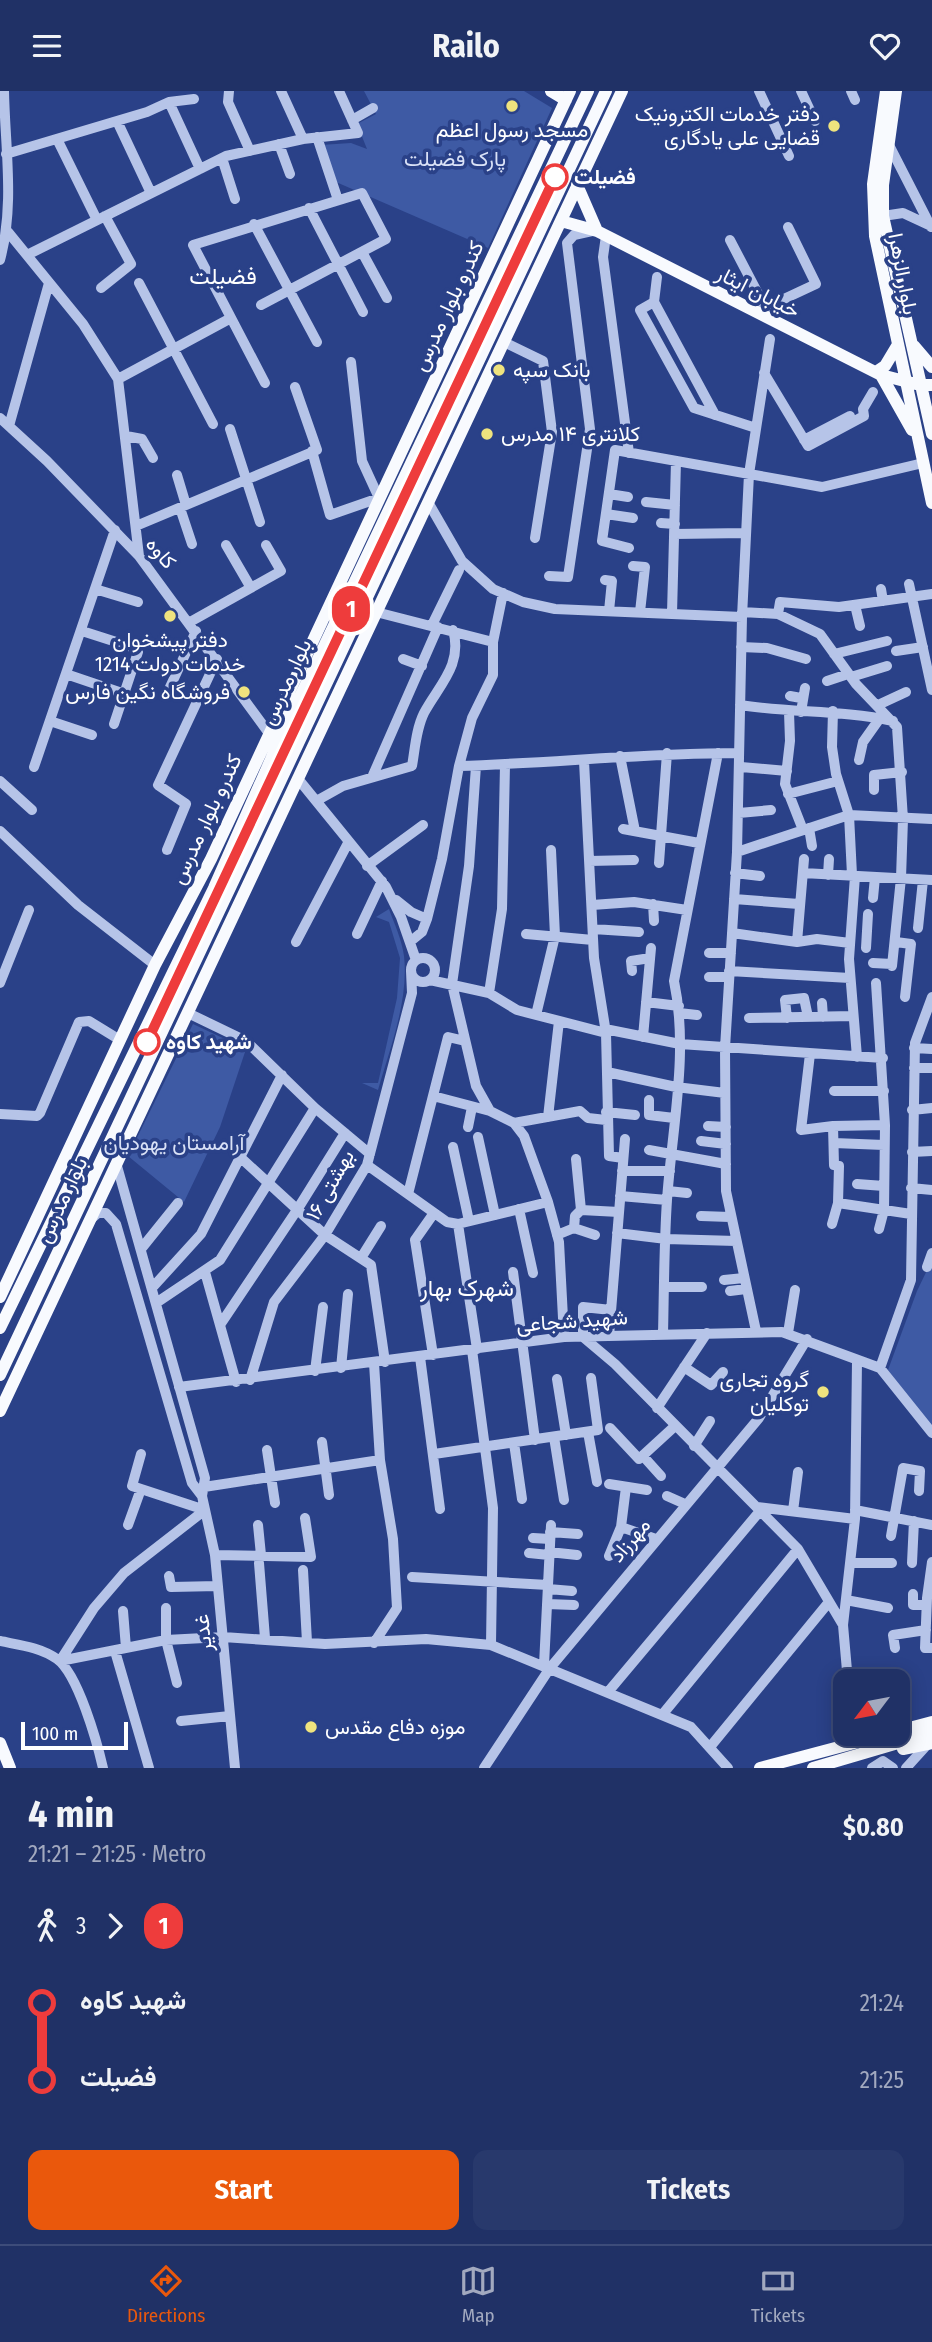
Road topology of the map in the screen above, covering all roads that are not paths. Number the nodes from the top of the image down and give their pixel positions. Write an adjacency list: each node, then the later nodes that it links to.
1 (4, 91): 20 (street)
2 (229, 91): 26 (street)
3 (281, 91): 23 (street)
4 (339, 91): 17 (street)
5 (551, 91): 14 (main road)
6 (588, 91): 32 (main road, بلوار مدرس)
7 (606, 91): 104 (main road, بلوار مدرس)
8 (622, 91): 33 (main road)
9 (759, 91): 28 (street)
10 (801, 91): 19 (street)
11 (886, 91): 71 (main road, بلوار الزهرا)
12 (896, 91): 24 (main road, بلوار الزهرا)
13 (194, 99): 15 (street)
14 (566, 101): 32 (main road); 56 (main road, کندرو بلوار مدرس)
15 (169, 102): 18 (street); 30 (street)
16 (373, 109): 17 (street)
17 (352, 120): 21 (street)
18 (117, 121): 22 (street); 34 (street)
19 (815, 121)
20 (2, 124): 27 (street)
21 (317, 137): 23 (street); 37 (street)
22 (57, 139): 27 (street); 40 (street)
23 (303, 139): 25 (street)
24 (888, 143): 39 (main road, بلوار الزهرا); 44 (street)
25 (279, 144): 26 (street); 31 (street)
26 (250, 151): 29 (street)
27 (6, 154): 35 (street)
28 (789, 156)
29 (222, 158): 30 (street); 36 (street)
30 (200, 169): 34 (street)
31 (290, 174)
32 (545, 180): 50 (main road, بلوار مدرس)
33 (577, 185): 41 (main road); 46 (main road)
34 (151, 193): 40 (street)
35 (5, 197): 45 (street)
36 (235, 199)
37 (338, 200): 38 (street); 51 (street)
38 (309, 208): 42 (street); 54 (street)
39 (883, 216): 44 (street); 68 (main road, بلوار الزهرا)
40 (101, 218): 52 (street); 59 (street)
41 (561, 221): 46 (main road, خیابان ایثار); 48 (main road)
42 (254, 224): 60 (street); 66 (street)
43 (789, 227): 64 (street)
44 (932, 227)
45 (8, 232): 52 (street); 53 (street)
46 (599, 233): 49 (street); 64 (main road, خیابان ایثار); 95 (street)
47 (730, 240): 64 (street)
48 (551, 243): 49 (street); 70 (main road)
49 (567, 243): 129 (street)
50 (512, 250): 56 (main road); 91 (main road, بلوار مدرس)
51 (362, 252): 54 (street); 61 (street)
52 (27, 255): 57 (street)
53 (0, 260)
54 (338, 264): 60 (street); 65 (street)
55 (657, 277): 62 (street)
56 (481, 281): 103 (main road, کندرو بلوار مدرس)
57 (49, 283): 77 (street); 87 (street)
58 (139, 283): 72 (street)
59 (101, 288)
60 (289, 290): 63 (street); 69 (street)
61 (387, 297)
62 (654, 302): 84 (street); 84 (street)
63 (261, 305)
64 (761, 311): 76 (main road, خیابان ایثار)
65 (363, 312)
66 (231, 318): 72 (street); 80 (street)
67 (770, 339): 75 (street)
68 (910, 339): 74 (main road); 79 (main road, بلوار الزهرا)
69 (317, 342)
70 (504, 342): 101 (main road); 121 (street)
71 (897, 345): 76 (main road); 78 (main road, بلوار الزهرا)
72 (174, 349): 77 (street); 86 (street)
73 (351, 362): 107 (street)
74 (932, 369): 79 (main road)
75 (764, 373): 82 (street); 88 (street)
76 (879, 374): 78 (main road, خیابان ایثار); 93 (main road)
77 (118, 379): 92 (street)
78 (905, 379): 79 (main road, خیابان ایثار); 93 (main road, بلوار الزهرا)
79 (923, 381): 89 (main road, بلوار الزهرا)
80 (265, 383)
81 (295, 387): 94 (street)
82 (873, 392)
83 (932, 408): 89 (main road)
84 (715, 415): 88 (street)
85 (0, 418): 87 (street, کاوه)
86 (213, 424)
87 (9, 426): 119 (street, کاوه)
88 (756, 428): 99 (street)
89 (931, 428)
90 (230, 429): 102 (street)
91 (425, 434): 103 (main road); 130 (main road, بلوار مدرس)
92 (126, 436): 96 (street); 117 (street)
93 (919, 443): 98 (main road, بلوار الزهرا)
94 (314, 450): 102 (street); 107 (street)
95 (629, 453): 97 (street); 105 (street)
96 (153, 459)
97 (677, 461): 99 (street); 111 (street)
98 (923, 463): 99 (street); 110 (main road, بلوار الزهرا)
99 (749, 474): 120 (street)
100 (177, 475): 112 (street)
101 (440, 476): 104 (main road); 108 (main road)
102 (247, 479): 112 (street); 115 (street)
103 (387, 481): 107 (main road, کندرو بلوار مدرس)
104 (416, 493): 133 (main road, بلوار مدرس)
105 (609, 494): 106 (street); 113 (street)
106 (628, 497)
107 (379, 498): 183 (main road, کندرو بلوار مدرس)
108 (428, 502): 137 (street); 143 (main road)
109 (646, 502): 111 (street)
110 (932, 503)
111 (675, 505): 118 (street)
112 (183, 506): 117 (street); 122 (street)
113 (606, 515): 114 (street); 125 (street)
114 (633, 518)
115 (260, 523)
116 (661, 523): 118 (street)
117 (136, 526): 126 (street)
118 (675, 529): 120 (street); 146 (street)
119 (115, 530): 126 (street, کاوه); 135 (street)
120 (746, 533): 147 (street)
121 (535, 538)
122 (192, 544)
123 (265, 544): 134 (street)
124 (226, 545): 134 (street)
125 (629, 548)
126 (139, 556): 149 (street, کاوه)
127 (633, 566): 145 (street)
128 (459, 571): 150 (street)
129 (549, 576)
130 (357, 578): 133 (main road); 246 (main road, بلوار مدرس)
131 (605, 580): 144 (street)
132 (909, 584): 139 (street)
133 (373, 586): 199 (main road, بلوار مدرس)
134 (251, 588): 149 (street)
135 (95, 589): 142 (street); 153 (street)
136 (881, 589): 141 (street)
137 (503, 593): 144 (street); 155 (street)
138 (932, 594): 139 (street)
139 (910, 597): 141 (street); 157 (street)
140 (859, 600): 141 (street); 148 (street); 151 (street)
141 (883, 601)
142 (138, 602)
143 (376, 611): 150 (street); 202 (main road)
144 (609, 611): 145 (street)
145 (640, 612): 146 (street)
146 (672, 614): 147 (street)
147 (742, 614): 148 (street); 156 (street)
148 (778, 614): 159 (street)
149 (193, 626): 160 (street, کاوه); 169 (street)
150 (435, 626): 152 (street); 164 (street)
151 (860, 626)
152 (453, 630): 155 (street); 201 (street)
153 (82, 631): 166 (street); 172 (street)
154 (887, 641): 159 (street)
155 (493, 642): 194 (street)
156 (741, 647): 162 (street); 174 (street)
157 (923, 647): 158 (street); 163 (street)
158 (896, 651)
159 (834, 654): 167 (street)
160 (217, 659): 183 (street, کاوه); 226 (street)
161 (403, 659): 164 (street)
162 (806, 659)
163 (929, 659): 170 (street)
164 (422, 666): 201 (street)
165 (887, 666): 167 (street)
166 (66, 674): 172 (street); 180 (street)
167 (850, 676): 168 (street); 175 (street)
168 (827, 681)
169 (170, 687)
170 (932, 690)
171 (906, 692): 175 (street)
172 (122, 693): 182 (street)
173 (790, 696): 178 (street)
174 (740, 705): 177 (street); 189 (street)
175 (878, 705): 181 (street)
176 (833, 711): 178 (street); 179 (street); 204 (street)
177 (789, 712): 178 (street); 185 (street)
178 (800, 712)
179 (880, 718): 181 (street); 191 (street)
180 (50, 721): 184 (street); 196 (street)
181 (893, 721): 200 (street)
182 (114, 724)
183 (268, 732): 230 (main road, کندرو بلوار مدرس)
184 (92, 735)
185 (790, 741): 186 (street); 198 (street)
186 (802, 743)
187 (667, 753): 188 (street); 190 (street); 220 (street)
188 (718, 753): 189 (street); 223 (street)
189 (739, 753): 197 (street)
190 (620, 756): 192 (street); 218 (street)
191 (859, 760)
192 (584, 761): 193 (street); 234 (street)
193 (505, 765): 195 (street); 294 (street)
194 (459, 766): 195 (street); 258 (street)
195 (476, 766): 290 (street)
196 (34, 767)
197 (741, 767): 198 (street); 210 (street)
198 (787, 771): 206 (street)
199 (287, 772): 202 (main road); 257 (main road, بلوار مدرس)
200 (902, 772): 205 (street); 212 (street)
201 (373, 775): 207 (street)
202 (299, 780): 207 (street); 269 (main road)
203 (0, 781): 208 (street)
204 (838, 781): 206 (street); 211 (street)
205 (874, 790)
206 (788, 794): 216 (street)
207 (318, 800): 222 (street)
208 (32, 810)
209 (771, 810): 210 (street)
210 (738, 813): 228 (street)
211 (849, 815): 212 (street); 216 (street); 241 (street)
212 (903, 819): 213 (street); 243 (street)
213 (932, 819)
214 (423, 825): 236 (street)
215 (623, 829): 218 (street)
216 (806, 829): 219 (street); 224 (street)
217 (0, 831): 281 (street)
218 (635, 831): 220 (street)
219 (788, 835): 221 (street); 225 (street)
220 (663, 838): 223 (street); 235 (street)
221 (774, 840): 228 (street); 229 (street)
222 (348, 843): 236 (street); 272 (street)
223 (699, 843): 255 (street)
224 (812, 846)
225 (787, 848)
226 (167, 850)
227 (551, 850): 268 (street)
228 (737, 852): 237 (street)
229 (773, 854)
230 (211, 859): 246 (main road); 250 (main road, کندرو بلوار مدرس)
231 (804, 859): 238 (street)
232 (829, 859): 239 (street)
233 (634, 860): 234 (street)
234 (589, 861): 253 (street)
235 (659, 863)
236 (367, 866): 245 (street)
237 (735, 873): 240 (street); 249 (street)
238 (803, 873): 239 (street); 252 (street)
239 (828, 875): 241 (street)
240 (760, 876)
241 (853, 876): 242 (street); 260 (street)
242 (875, 877): 243 (street); 248 (street)
243 (901, 878): 244 (street); 274 (street)
244 (928, 880): 261 (street)
245 (382, 881): 247 (street); 265 (street)
246 (213, 890): 250 (main road); 407 (main road, بلوار مدرس)
247 (390, 894): 258 (street); 271 (street)
248 (873, 898)
249 (734, 899): 252 (street); 264 (street)
250 (189, 901): 281 (main road, کندرو بلوار مدرس)
251 (653, 904): 253 (street); 255 (street); 259 (street)
252 (799, 904): 273 (street)
253 (592, 905): 267 (street)
254 (29, 909): 289 (street)
255 (687, 910): 300 (street)
256 (868, 914): 262 (street)
257 (218, 918): 269 (main road); 270 (main road, بلوار مدرس)
258 (427, 919): 271 (street)
259 (654, 921)
260 (851, 928): 262 (street); 275 (street)
261 (918, 928)
262 (866, 929): 276 (street)
263 (639, 932): 267 (street)
264 (732, 933): 273 (street); 278 (street)
265 (357, 934)
266 (526, 934): 268 (street)
267 (593, 935): 268 (street); 311 (street)
268 (555, 936): 301 (street)
269 (225, 938): 270 (main road); 292 (main road)
270 (207, 941): 295 (main road, بلوار مدرس)
271 (411, 941): 279 (street)
272 (296, 942)
273 (797, 942): 275 (street)
274 (896, 942): 280 (street); 296 (street)
275 (850, 943): 287 (street)
276 (866, 949)
277 (709, 953): 278 (street)
278 (730, 953): 285 (street)
279 (416, 960): 282 (street); 283 (street)
280 (873, 963)
281 (155, 965): 313 (main road, کندرو بلوار مدرس)
282 (435, 969): 288 (street); 290 (street)
283 (411, 971): 288 (street); 293 (street)
284 (632, 971): 298 (street)
285 (729, 974): 286 (street); 287 (street); 316 (street)
286 (709, 977)
287 (850, 978): 303 (street)
288 (426, 981): 290 (street); 293 (street)
289 (0, 983)
290 (450, 983): 294 (street); 314 (street)
291 (876, 983): 321 (street)
292 (202, 987): 295 (main road); 304 (main road)
293 (412, 993): 364 (street, ۱۶ بهشتی)
294 (489, 993): 301 (street)
295 (180, 997): 304 (main road); 322 (main road, بلوار مدرس)
296 (905, 997)
297 (932, 997): 310 (street)
298 (646, 1002): 300 (street); 312 (street)
299 (822, 1003): 307 (street)
300 (679, 1010): 302 (street); 315 (street)
301 (536, 1015): 309 (street)
302 (697, 1015)
303 (853, 1016): 307 (street); 320 (street)
304 (188, 1017): 326 (street); 342 (main road)
305 (787, 1017): 306 (street); 306 (street); 308 (street)
306 (808, 1017): 307 (street)
307 (823, 1017)
308 (750, 1018)
309 (559, 1021): 311 (street); 341 (street)
310 (927, 1021): 317 (street)
311 (605, 1031): 312 (street); 325 (street)
312 (643, 1037): 315 (street)
313 (120, 1040): 338 (street); 425 (main road, کندرو بلوار مدرس)
314 (465, 1041): 331 (street); 337 (street)
315 (680, 1044): 316 (street); 327 (street)
316 (725, 1048): 319 (street); 330 (street)
317 (914, 1048): 318 (street); 323 (street)
318 (932, 1049)
319 (810, 1054): 320 (street); 347 (street)
320 (857, 1056): 321 (street)
321 (883, 1058): 329 (street)
322 (147, 1063): 342 (main road); 428 (main road, بلوار مدرس)
323 (914, 1068): 324 (street); 336 (street)
324 (932, 1069)
325 (607, 1072): 327 (street); 340 (street)
326 (282, 1075): 334 (street); 362 (street)
327 (677, 1087): 330 (street); 343 (street)
328 (834, 1091): 329 (street)
329 (884, 1091): 345 (street)
330 (725, 1093): 349 (street)
331 (433, 1097): 333 (street); 376 (street)
332 (649, 1100): 343 (street)
333 (472, 1107): 337 (street); 348 (street)
334 (315, 1108): 350 (street); 370 (street)
335 (932, 1108): 336 (street)
336 (912, 1110): 359 (street)
337 (490, 1111): 344 (street)
338 (0, 1114)
339 (635, 1115): 340 (street)
340 (606, 1116): 341 (street); 363 (street)
341 (548, 1117): 344 (street)
342 (139, 1118): 367 (main road)
343 (674, 1118): 361 (street)
344 (514, 1123): 379 (street)
345 (885, 1125): 347 (street); 356 (street)
346 (708, 1126): 349 (street)
347 (833, 1126): 354 (street)
348 (468, 1127)
349 (726, 1127): 355 (street)
350 (345, 1133): 364 (street); 383 (street)
351 (478, 1137): 389 (street)
352 (625, 1139): 363 (street)
353 (701, 1141): 355 (street)
354 (834, 1143): 356 (street); 381 (street)
355 (726, 1145): 366 (street)
356 (884, 1145): 372 (street)
357 (453, 1147): 393 (street)
358 (649, 1150): 361 (street)
359 (912, 1151): 360 (street); 373 (street)
360 (932, 1151)
361 (671, 1152): 366 (street); 369 (street)
362 (240, 1157): 370 (street); 419 (street)
363 (624, 1158): 368 (street)
364 (368, 1159): 376 (street); 400 (street, ۱۶ بهشتی)
365 (576, 1159): 384 (street)
366 (726, 1164): 391 (street)
367 (117, 1166): 392 (main road); 399 (street)
368 (622, 1171): 369 (street); 378 (street)
369 (670, 1171): 377 (street)
370 (268, 1183): 383 (street); 412 (street)
371 (857, 1184): 372 (street)
372 (884, 1186): 385 (street)
373 (911, 1188): 374 (street); 388 (street)
374 (932, 1190)
375 (687, 1193): 377 (street)
376 (408, 1194): 387 (street)
377 (668, 1195): 378 (street); 404 (street)
378 (620, 1196): 386 (street)
379 (548, 1202): 382 (street); 401 (street)
380 (178, 1203): 406 (street)
381 (838, 1203): 385 (street); 394 (street)
382 (519, 1209): 389 (street); 414 (street)
383 (297, 1210): 400 (street); 431 (street)
384 (581, 1210): 386 (street); 396 (street)
385 (884, 1210): 388 (street); 397 (street)
386 (619, 1212): 398 (street)
387 (434, 1213): 393 (street); 443 (street)
388 (911, 1214): 450 (street)
389 (495, 1215): 393 (street)
390 (701, 1216): 391 (street)
391 (730, 1217): 405 (street)
392 (90, 1220): 403 (street); 410 (main road)
393 (463, 1223): 442 (street)
394 (832, 1224)
395 (382, 1226): 409 (street)
396 (574, 1228): 401 (street); 402 (street)
397 (879, 1229)
398 (617, 1233): 404 (street); 430 (street)
399 (136, 1235): 403 (street); 406 (street)
400 (325, 1235): 409 (street); 456 (street, ۱۶ بهشتی)
401 (557, 1235): 438 (street)
402 (594, 1235)
403 (122, 1239): 487 (street)
404 (666, 1239): 405 (street); 417 (street)
405 (736, 1241): 415 (street)
406 (141, 1249): 419 (street)
407 (36, 1252): 425 (main road); 432 (main road, بلوار مدرس)
408 (932, 1253): 411 (street)
409 (361, 1258): 446 (street)
410 (70, 1265): 428 (main road); 460 (main road)
411 (927, 1267)
412 (205, 1272): 426 (street); 431 (street)
413 (513, 1272): 441 (street)
414 (533, 1273)
415 (744, 1278): 416 (street); 420 (street)
416 (724, 1280)
417 (664, 1287): 418 (street); 436 (street)
418 (702, 1287)
419 (152, 1288): 426 (street)
420 (746, 1289): 422 (street); 433 (street)
421 (795, 1290): 435 (street)
422 (730, 1291)
423 (348, 1294): 449 (street)
424 (599, 1297): 429 (street)
425 (0, 1298)
426 (156, 1304): 458 (street)
427 (323, 1307): 451 (street)
428 (33, 1308): 453 (main road, بلوار مدرس)
429 (593, 1308): 430 (street); 439 (street)
430 (611, 1310): 437 (street)
431 (220, 1325): 457 (street)
432 (0, 1328)
433 (756, 1331): 434 (street, شهید شجاعی); 435 (street, شهید شجاعی)
434 (707, 1333): 436 (street, شهید شجاعی); 448 (street)
435 (788, 1333): 440 (street, شهید شجاعی)
436 (663, 1335): 437 (street, شهید شجاعی)
437 (609, 1336): 439 (street, شهید شجاعی)
438 (564, 1337): 439 (street, شهید شجاعی); 441 (street, شهید شجاعی)
439 (583, 1337): 459 (street)
440 (807, 1339): 445 (street, شهید شجاعی); 478 (street, مهرزاد)
441 (522, 1343): 442 (street, شهید شجاعی); 467 (street)
442 (475, 1349): 443 (street, شهید شجاعی); 471 (street)
443 (433, 1355): 444 (street, شهید شجاعی)
444 (420, 1357): 446 (street, شهید شجاعی); 474 (street)
445 (858, 1361): 450 (street, شهید شجاعی); 501 (street)
446 (386, 1362): 447 (street, شهید شجاعی)
447 (374, 1363): 449 (street, شهید شجاعی); 476 (street)
448 (684, 1367): 452 (street); 459 (street)
449 (341, 1368): 451 (street, شهید شجاعی)
450 (880, 1368): 465 (street)
451 (315, 1371): 456 (street, شهید شجاعی)
452 (723, 1372)
453 (0, 1375)
454 (591, 1378): 464 (street)
455 (557, 1379): 466 (street)
456 (250, 1380): 457 (street, شهید شجاعی)
457 (236, 1382): 458 (street, شهید شجاعی)
458 (179, 1387): 487 (street)
459 (657, 1408): 462 (street)
460 (0, 1411)
461 (710, 1421): 470 (street)
462 (676, 1426): 470 (street); 475 (street)
463 (610, 1428): 475 (street)
464 (588, 1432): 466 (street); 482 (street)
465 (932, 1433)
466 (560, 1436): 467 (street); 492 (street)
467 (535, 1440): 469 (street)
468 (322, 1443): 477 (street)
469 (514, 1443): 471 (street); 491 (street)
470 (694, 1446): 478 (street)
471 (485, 1447): 474 (street); 528 (street)
472 (267, 1450): 481 (street)
473 (141, 1454): 485 (street)
474 (434, 1454): 496 (street)
475 (643, 1456): 480 (street)
476 (380, 1460): 477 (street); 549 (street)
477 (326, 1468): 481 (street); 489 (street)
478 (716, 1468): 494 (street, مهرزاد); 497 (street)
479 (798, 1472): 500 (street)
480 (661, 1476)
481 (271, 1478): 487 (street); 493 (street)
482 (597, 1482)
483 (609, 1483): 484 (street)
484 (626, 1487): 486 (street); 499 (street)
485 (141, 1489): 498 (street); 505 (street)
486 (647, 1490)
487 (203, 1491): 498 (street, غدیر)
488 (919, 1491): 502 (street)
489 (329, 1495)
490 (667, 1496): 494 (street)
491 (522, 1499)
492 (564, 1500)
493 (275, 1503)
494 (685, 1504): 513 (street, مهرزاد)
495 (610, 1507): 499 (street)
496 (440, 1509)
497 (758, 1509): 500 (street); 514 (street); 558 (street)
498 (205, 1510): 517 (street, غدیر); 554 (street)
499 (623, 1510): 508 (street)
500 (793, 1511): 501 (street)
501 (855, 1514): 502 (street); 521 (street)
502 (895, 1517): 504 (street); 511 (street)
503 (305, 1518): 520 (street)
504 (914, 1521): 507 (street); 523 (street)
505 (128, 1525)
506 (258, 1525): 520 (street)
507 (932, 1525)
508 (621, 1527): 513 (street); 519 (street)
509 (550, 1532): 510 (street); 512 (street); 516 (street)
510 (578, 1534)
511 (891, 1536)
512 (533, 1538)
513 (656, 1539): 555 (street, مهرزاد)
514 (798, 1549): 535 (street); 559 (street)
515 (529, 1553): 516 (street)
516 (549, 1553): 518 (street); 531 (street)
517 (215, 1555): 520 (street); 530 (street, غدیر)
518 (577, 1555)
519 (609, 1556)
520 (260, 1559): 545 (street)
521 (850, 1563): 522 (street); 534 (street)
522 (892, 1563)
523 (912, 1563)
524 (932, 1565): 529 (street)
525 (303, 1570): 548 (street)
526 (169, 1576): 530 (street)
527 (412, 1577): 528 (street)
528 (492, 1582): 531 (street); 550 (street)
529 (930, 1583): 538 (street)
530 (218, 1586): 544 (street, غدیر)
531 (548, 1587): 532 (street); 536 (street)
532 (572, 1591)
533 (913, 1594): 538 (street)
534 (846, 1600): 540 (street); 542 (street)
535 (829, 1602): 542 (street); 569 (street)
536 (547, 1604): 537 (street); 555 (street)
537 (574, 1605)
538 (926, 1605): 543 (street)
539 (166, 1608): 546 (street)
540 (888, 1608)
541 (123, 1611): 553 (street)
542 (843, 1625): 556 (street)
543 (926, 1630): 551 (street); 552 (street)
544 (223, 1637): 545 (street); 546 (street); 560 (street, غدیر)
545 (265, 1638): 548 (street)
546 (166, 1640): 553 (street); 557 (street)
547 (0, 1641): 554 (street)
548 (307, 1642): 549 (street)
549 (374, 1643): 550 (street)
550 (491, 1645): 555 (street)
551 (895, 1648)
552 (929, 1648)
553 (120, 1650): 554 (street); 573 (street)
554 (60, 1661): 572 (street)
555 (547, 1667): 558 (street); 575 (street, مهرزاد)
556 (847, 1669)
557 (177, 1683)
558 (608, 1692): 559 (street)
559 (662, 1715): 569 (street)
560 (230, 1716): 562 (street); 574 (street, غدیر)
561 (932, 1716): 564 (main road)
562 (181, 1721)
563 (932, 1723): 565 (main road)
564 (910, 1727)
565 (910, 1728)
566 (930, 1740): 570 (main road); 581 (street)
567 (0, 1743): 571 (main road)
568 (833, 1745): 577 (main road)
569 (710, 1747): 576 (street)
570 (838, 1766): 578 (main road)
571 (10, 1768)
572 (103, 1768)
573 (149, 1768)
574 (235, 1768)
575 (484, 1768)
576 (728, 1768)
577 (760, 1768)
578 (813, 1768)
579 (872, 1768): 580 (street)
580 (893, 1768)
581 (906, 1768)

